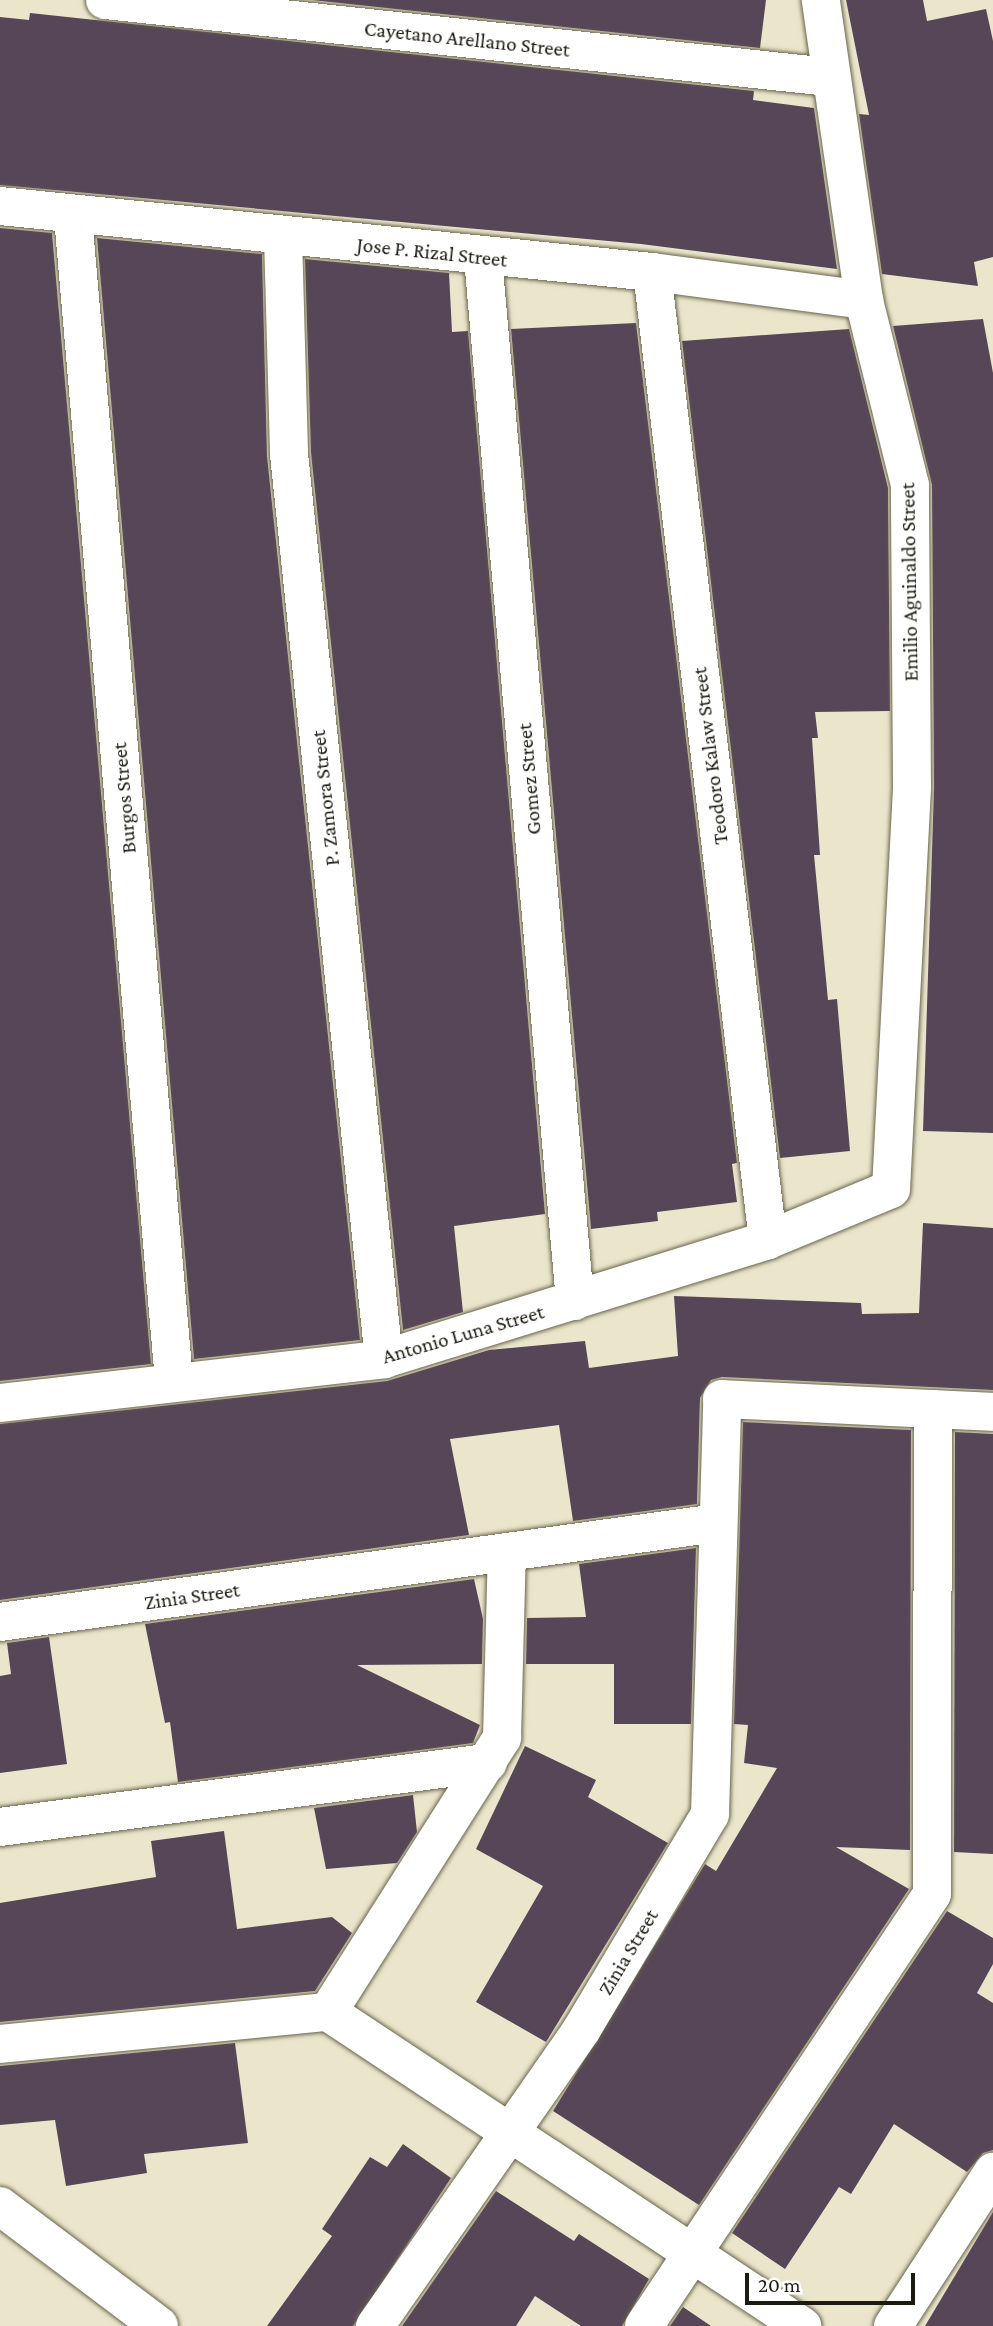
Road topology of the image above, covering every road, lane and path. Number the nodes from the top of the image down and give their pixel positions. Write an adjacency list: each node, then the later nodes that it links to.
1 (105, 0): 3 (street, Cayetano Arellano Street)
2 (821, 0): 3 (street, Emilio Aguinaldo Street)
3 (829, 77): 9 (street, Emilio Aguinaldo Street)
4 (0, 206): 5 (street, Jose P. Rizal Street)
5 (74, 217): 6 (street, Jose P. Rizal Street); 14 (street, Burgos Street)
6 (283, 237): 7 (street, Jose P. Rizal Street); 13 (street, P. Zamora Street)
7 (483, 258): 8 (street, Jose P. Rizal Street); 12 (street, Gomez Street)
8 (652, 272): 9 (street, Jose P. Rizal Street); 11 (street, Teodoro Kalaw Street)
9 (864, 300): 10 (street, Emilio Aguinaldo Street)
10 (895, 1172): 11 (street, Antonio Luna Street)
11 (768, 1240): 12 (street, Antonio Luna Street)
12 (575, 1301): 13 (street, Antonio Luna Street)
13 (384, 1359): 14 (street, Antonio Luna Street)
14 (174, 1380): 15 (street, Antonio Luna Street)
15 (0, 1403)
16 (933, 1409): 17 (street); 18 (street, Zinia Street); 28 (street)
17 (993, 1412)
18 (717, 1523): 19 (street, Zinia Street); 25 (street, Zinia Street)
19 (507, 1552): 20 (street, Zinia Street); 21 (street)
20 (0, 1622)
21 (488, 1763): 22 (street); 23 (street)
22 (0, 1827)
23 (328, 2011): 24 (street); 25 (street)
24 (0, 2045)
25 (511, 2132): 28 (street); 30 (street, Zinia Street)
26 (993, 2172): 33 (street)
27 (0, 2206): 29 (street)
28 (693, 2253): 31 (street); 32 (street)
29 (159, 2326)
30 (376, 2326)
31 (644, 2326)
32 (802, 2326)
33 (893, 2326)

